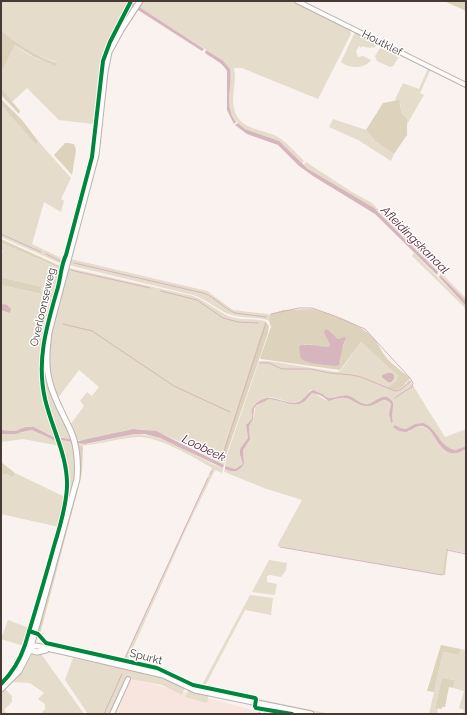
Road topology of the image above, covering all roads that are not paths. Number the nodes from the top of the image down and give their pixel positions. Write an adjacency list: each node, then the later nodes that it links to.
1 (297, 1): 3 (street, Houtklef)
2 (140, 2): 4 (street, Overloonseweg)
3 (466, 85)
4 (30, 647): 6 (street, Overloonseweg); 7 (street, Spurkt)
5 (128, 679): 8 (street)
6 (1, 689)
7 (264, 704): 9 (street); 10 (street, Spurkt)
8 (112, 714)
9 (262, 714)
10 (311, 714)

